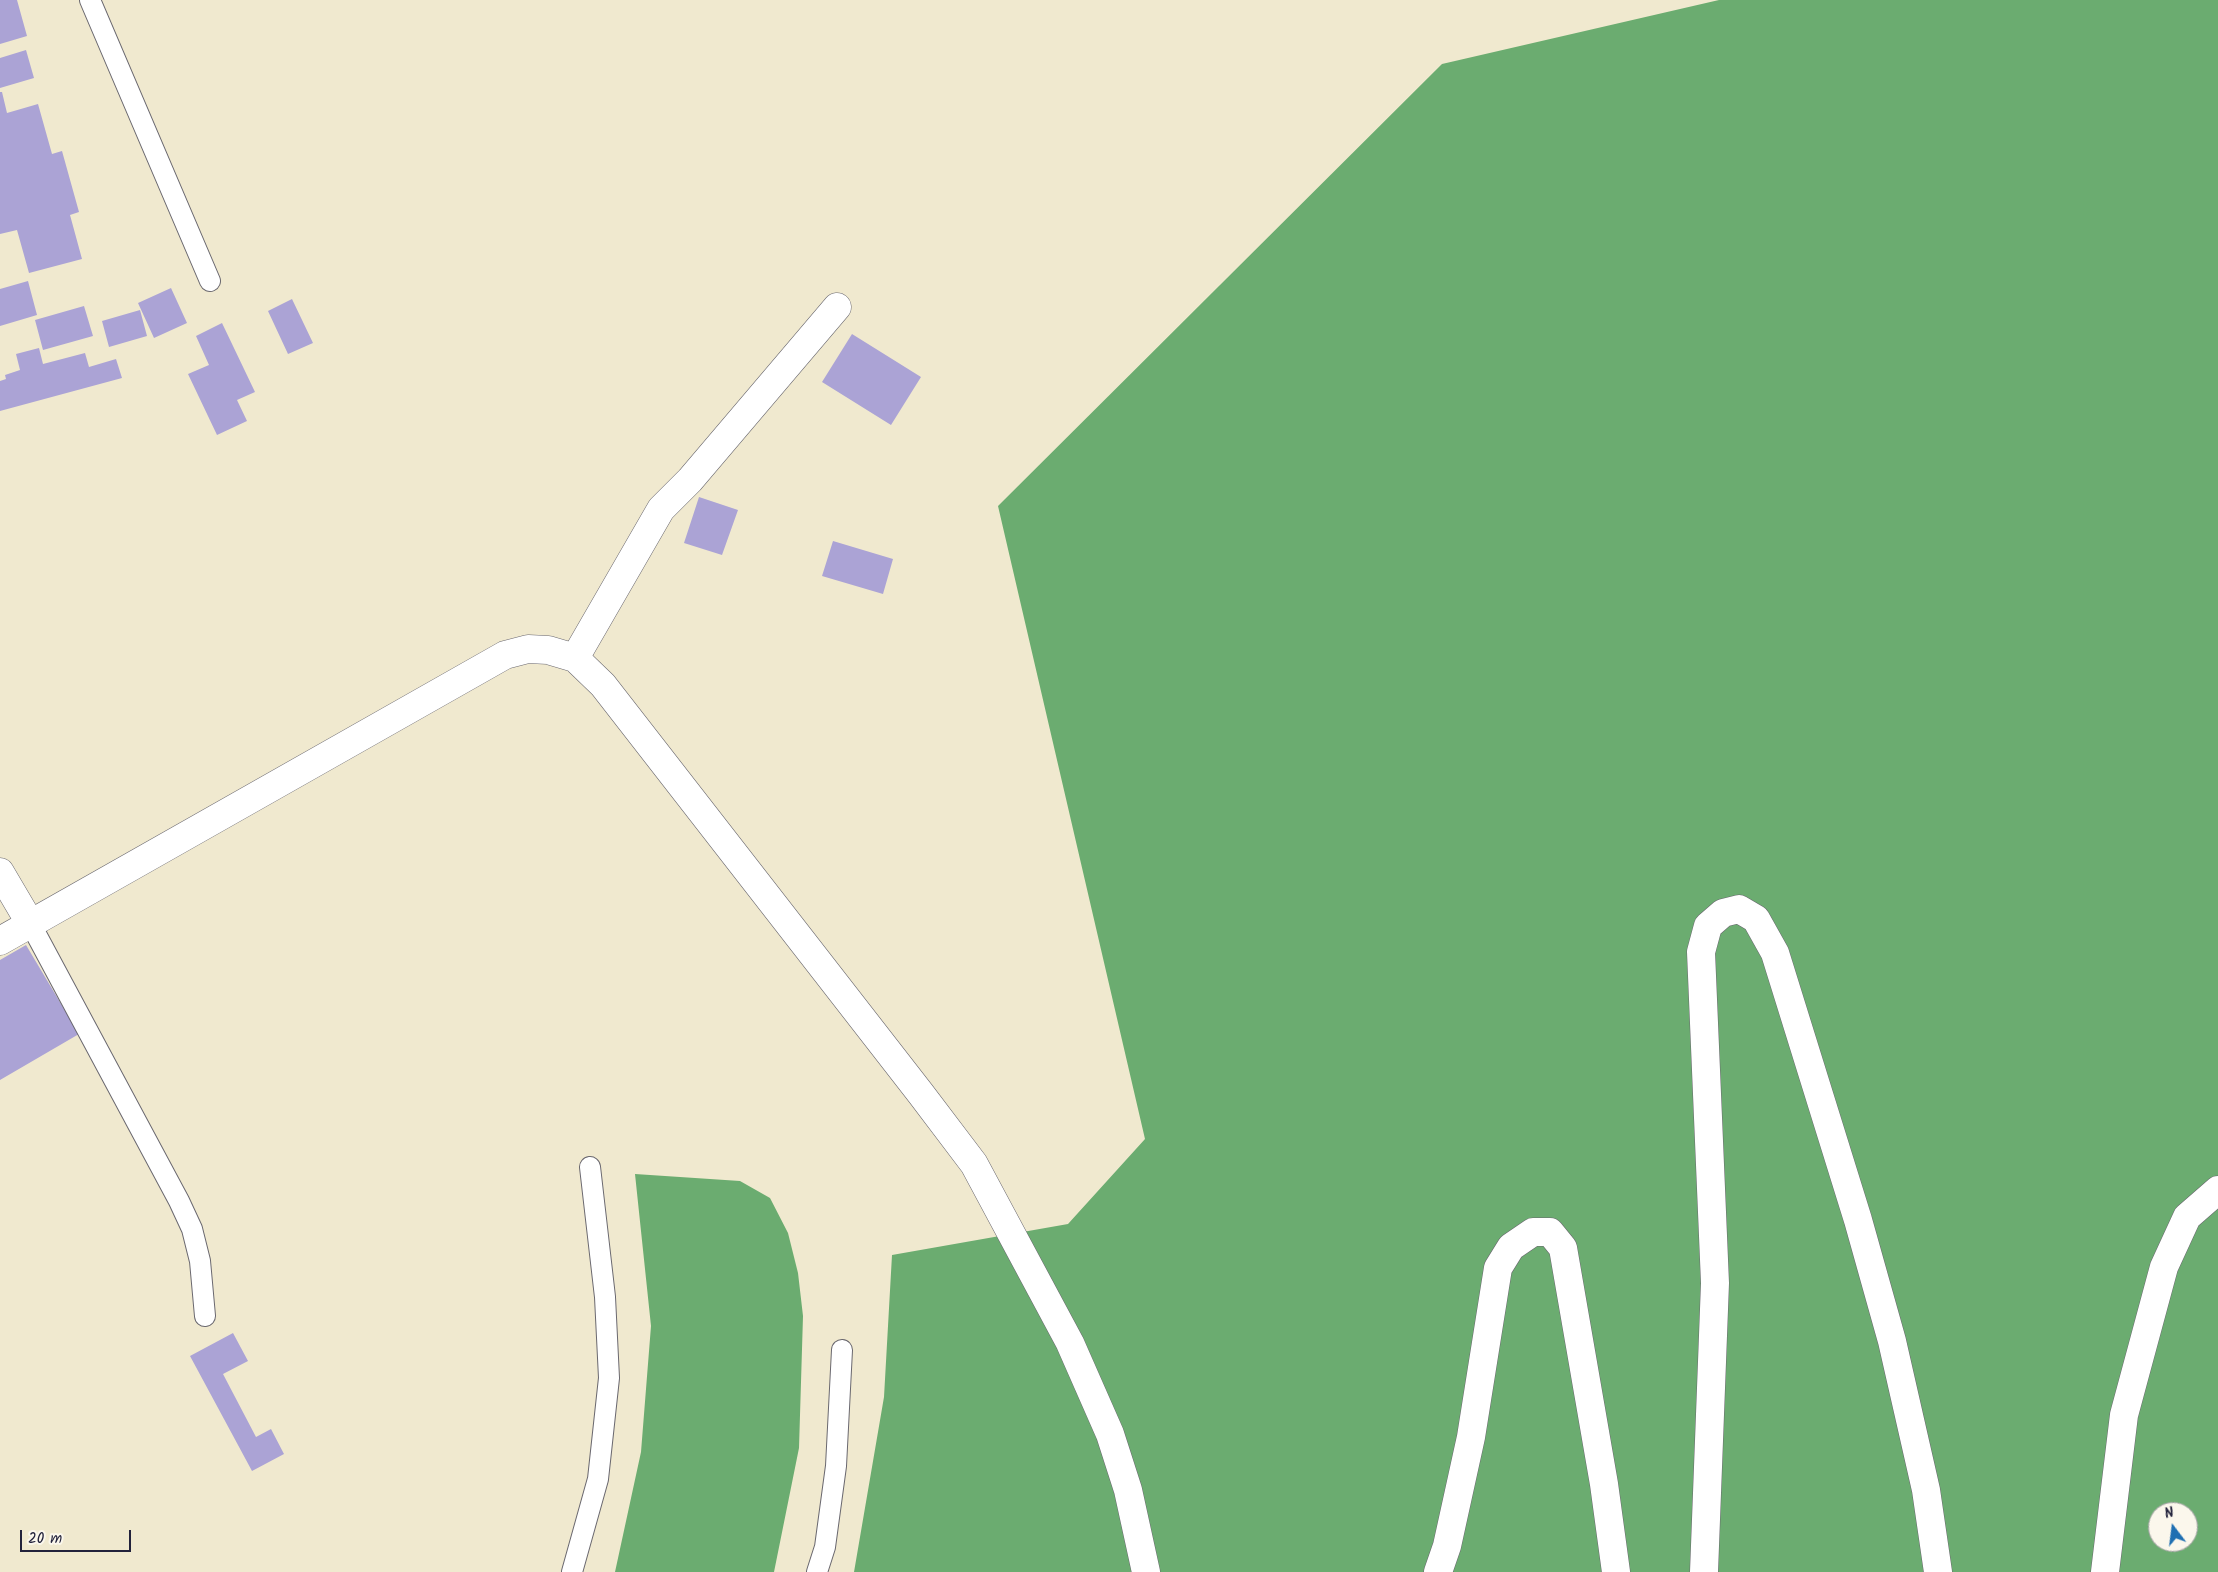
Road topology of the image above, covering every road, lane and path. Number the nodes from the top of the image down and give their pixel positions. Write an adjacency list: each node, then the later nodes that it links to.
1 (90, 0): 2 (lane)
2 (210, 281)
3 (837, 307): 4 (street)
4 (575, 658): 6 (street); 14 (street)
5 (0, 872): 6 (street)
6 (30, 923): 7 (street); 10 (lane)
7 (0, 941)
8 (590, 1167): 12 (lane)
9 (2218, 1190): 19 (street)
10 (205, 1316)
11 (842, 1350): 13 (lane)
12 (572, 1572)
13 (817, 1572)
14 (1146, 1572)
15 (1438, 1572): 16 (street)
16 (1616, 1572)
17 (1704, 1572): 18 (street)
18 (1938, 1572)
19 (2105, 1572)

